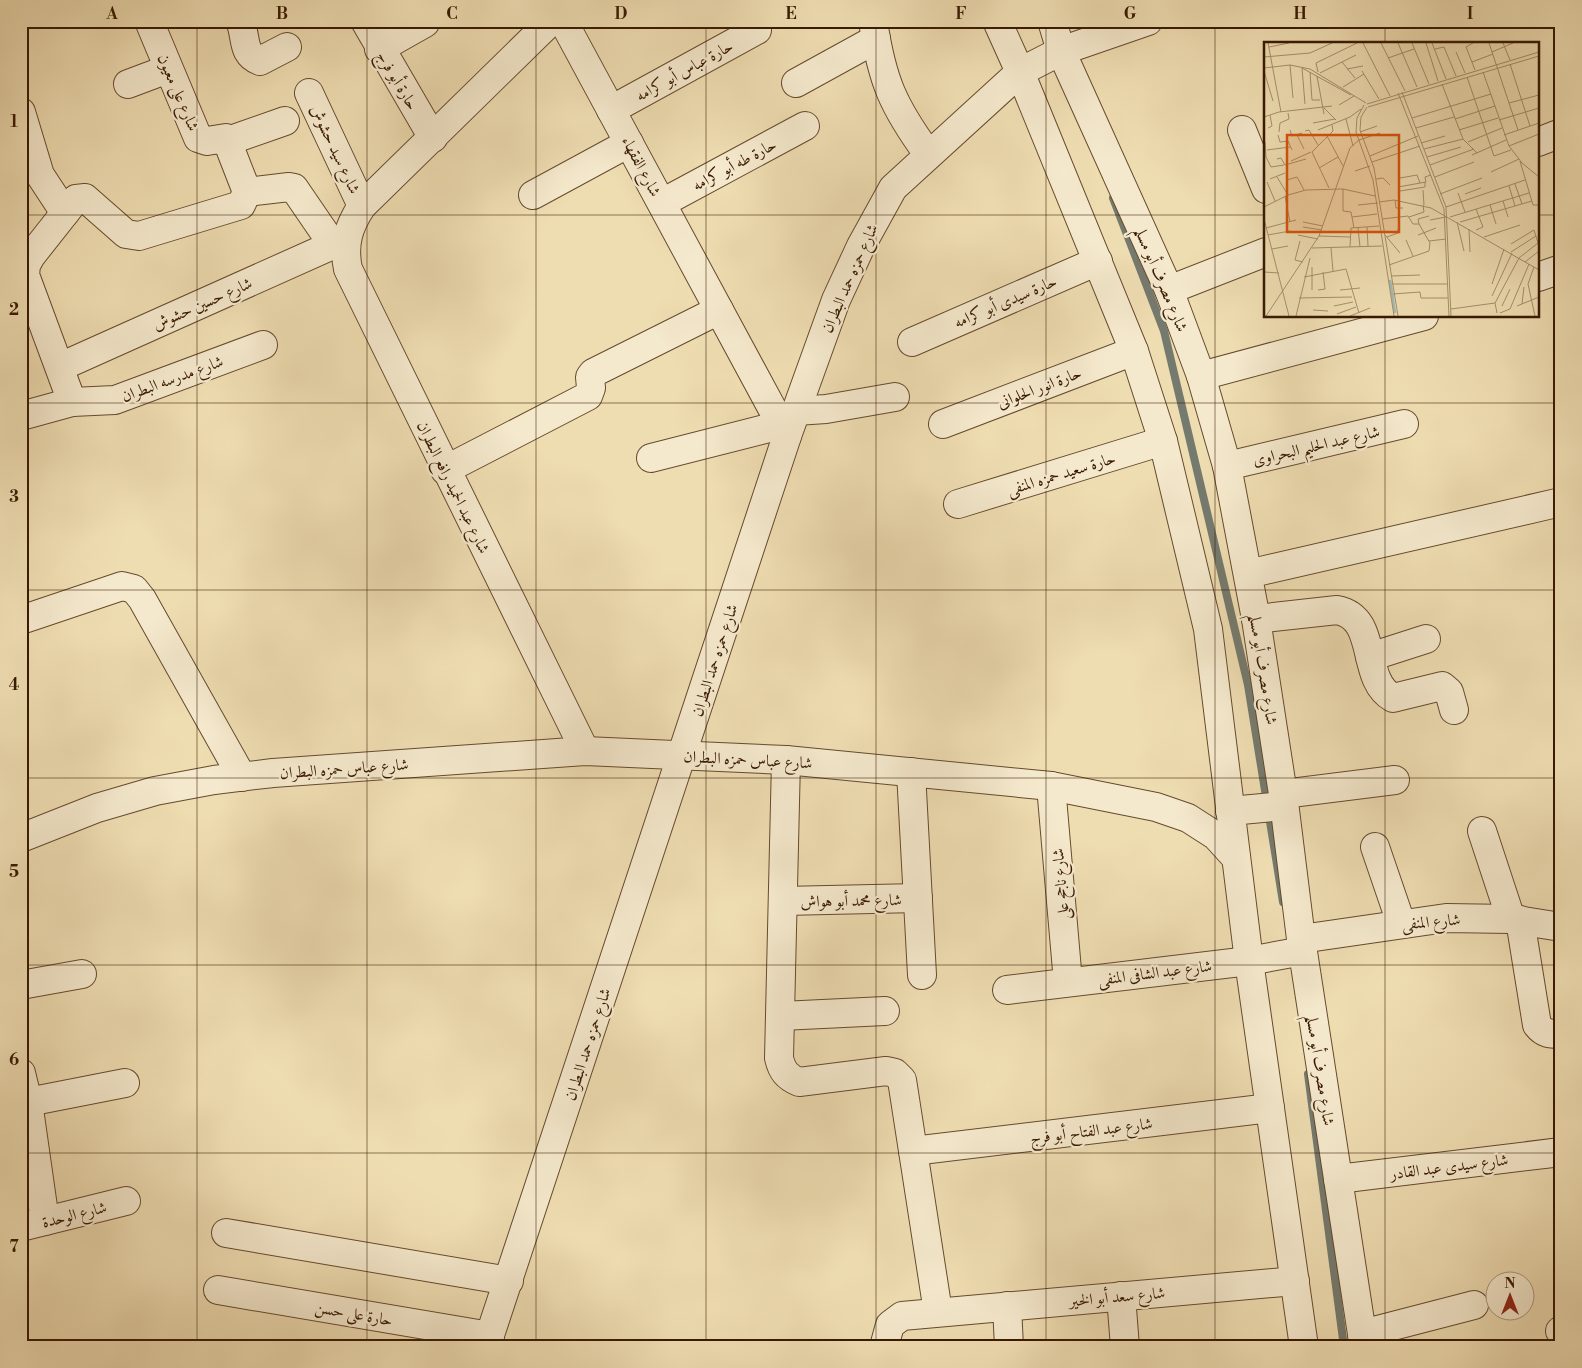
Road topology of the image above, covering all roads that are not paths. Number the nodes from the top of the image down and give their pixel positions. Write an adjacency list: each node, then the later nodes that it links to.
1 (149, 21): 15 (street, شارع على معيون)
2 (240, 21): 12 (street)
3 (365, 21): 13 (street, حارة أبو فرج)
4 (551, 21): 26 (street)
5 (564, 21): 20 (street, شارع الفقهاء)
6 (997, 21): 16 (street)
7 (1052, 21): 14 (street, شارع مصرف أبو مسلم)
8 (1148, 21): 14 (street, شارع حمزه حمد البطران)
9 (425, 22): 13 (street)
10 (757, 30): 20 (street, حارة عباس أبو كرامه)
11 (874, 30): 17 (street); 30 (street)
12 (287, 48)
13 (379, 49): 26 (street, حارة أبو فرج)
14 (1061, 51): 16 (street, شارع حمزه حمد البطران); 43 (street, شارع مصرف أبو مسلم)
15 (168, 69): 18 (street); 27 (street, شارع على معيون)
16 (1020, 72): 30 (street, شارع حمزه حمد البطران); 39 (street)
17 (796, 83)
18 (128, 84)
19 (309, 92): 37 (street, شارع سيد حشوش)
20 (611, 110): 29 (street, شارع الفقهاء)
21 (21, 112): 31 (street)
22 (285, 121): 27 (street)
23 (806, 126): 35 (street, حارة طه أبو كرامه)
24 (1242, 130): 32 (street)
25 (1561, 133): 28 (street)
26 (434, 138): 37 (street)
27 (228, 141): 33 (street)
28 (1540, 141)
29 (629, 143): 34 (street); 35 (street, شارع الفقهاء)
30 (928, 154): 54 (street, شارع حمزه حمد البطران)
31 (30, 177): 36 (street)
32 (1264, 183)
33 (246, 192): 36 (street); 37 (street)
34 (533, 195)
35 (662, 203): 44 (street, شارع الفقهاء)
36 (65, 213): 42 (street)
37 (349, 227): 49 (street, شارع حسين حشوش); 60 (street, شارع عبد الحميد رافع البطران)
38 (1264, 253): 43 (street)
39 (1098, 261): 46 (street, حارة سيدى أبو كرامه); 48 (street)
40 (1561, 269): 41 (street)
41 (1540, 276)
42 (25, 286): 49 (street)
43 (1169, 290): 50 (street, شارع مصرف أبو مسلم)
44 (719, 310): 54 (street, شارع الفقهاء); 60 (street)
45 (1417, 318): 50 (street)
46 (912, 342)
47 (263, 345): 52 (street, شارع مدرسه البطران)
48 (1134, 351): 55 (street, حارة انور الحلوانى); 57 (street)
49 (60, 367): 52 (street)
50 (1201, 376): 59 (street, شارع مصرف أبو مسلم)
51 (895, 397): 54 (street)
52 (72, 402): 53 (street, شارع مدرسه البطران)
53 (23, 412)
54 (788, 424): 58 (street); 70 (street, شارع حمزه حمد البطران)
55 (943, 424)
56 (1404, 424): 59 (street, شارع عبد الحليم البحراوى)
57 (1163, 441): 62 (street, حارة سعيد حمزه المنفى); 77 (street)
58 (651, 458)
59 (1227, 466): 63 (street, شارع مصرف أبو مسلم)
60 (445, 470): 69 (street, شارع عبد الحميد رافع البطران)
61 (1561, 502): 63 (street)
62 (958, 504)
63 (1248, 574): 64 (street, شارع مصرف أبو مسلم)
64 (1256, 619): 67 (street); 76 (street, شارع مصرف أبو مسلم)
65 (21, 620): 73 (street)
66 (1426, 639): 67 (street)
67 (1370, 657): 68 (street)
68 (1454, 710)
69 (585, 751): 70 (street, شارع عباس حمزه البطران); 73 (street, شارع عباس حمزه البطران)
70 (683, 755): 71 (street, شارع عباس حمزه البطران); 107 (street, شارع حمزه حمد البطران)
71 (786, 760): 72 (street, شارع عباس حمزه البطران); 83 (street)
72 (911, 772): 75 (street, شارع عباس حمزه البطران); 82 (street, شارع محمد أبو هواش)
73 (242, 777): 79 (street, شارع عباس حمزه البطران)
74 (1395, 780): 76 (street)
75 (1052, 786): 81 (street, شارع عباس حمزه البطران); 91 (street, شارع ناجح على)
76 (1284, 800): 77 (street); 87 (street, شارع مصرف أبو مسلم)
77 (1230, 811): 81 (street)
78 (1482, 831): 84 (street)
79 (21, 838)
80 (1375, 847): 85 (street)
81 (1236, 858): 88 (street)
82 (918, 898): 83 (street, شارع محمد أبو هواش); 90 (street, شارع محمد أبو هواش)
83 (783, 901): 95 (street)
84 (1516, 920): 85 (street, شارع المنفى); 86 (street, شارع المنفى); 96 (street)
85 (1401, 923): 87 (street, شارع المنفى)
86 (1561, 927)
87 (1302, 945): 88 (street, شارع عبد الشافى المنفى); 103 (street, شارع مصرف أبو مسلم)
88 (1248, 961): 91 (street, شارع عبد الشافى المنفى); 100 (street)
89 (82, 974): 92 (street)
90 (922, 975)
91 (1068, 982): 93 (street, شارع عبد الشافى المنفى)
92 (21, 985)
93 (1007, 990)
94 (885, 1011): 95 (street)
95 (781, 1016): 101 (street)
96 (1561, 1034)
97 (21, 1073): 99 (street)
98 (125, 1083): 99 (street)
99 (28, 1102): 105 (street)
100 (1270, 1108): 101 (street, شارع عبد الفتاح أبو فرج); 108 (street)
101 (913, 1151): 113 (street)
102 (1559, 1157): 103 (street, شارع سيدى عبد القادر)
103 (1338, 1179): 114 (street, شارع مصرف أبو مسلم)
104 (126, 1201): 105 (street, شارع الوحدة)
105 (33, 1224)
106 (226, 1233): 107 (street)
107 (509, 1281): 115 (street, شارع حمزه حمد البطران)
108 (1295, 1281): 110 (street, شارع سعد أبو الخير); 119 (street)
109 (218, 1290): 115 (street, حارة على حسن)
110 (1121, 1296): 112 (street, شارع سعد أبو الخير); 118 (street)
111 (1474, 1305): 114 (street)
112 (1007, 1306): 113 (street, شارع سعد أبو الخير); 117 (street)
113 (938, 1312): 116 (street, شارع سعد أبو الخير)
114 (1363, 1340)
115 (488, 1341)
116 (884, 1345)
117 (1009, 1347)
118 (1124, 1347)
119 (1304, 1347)

